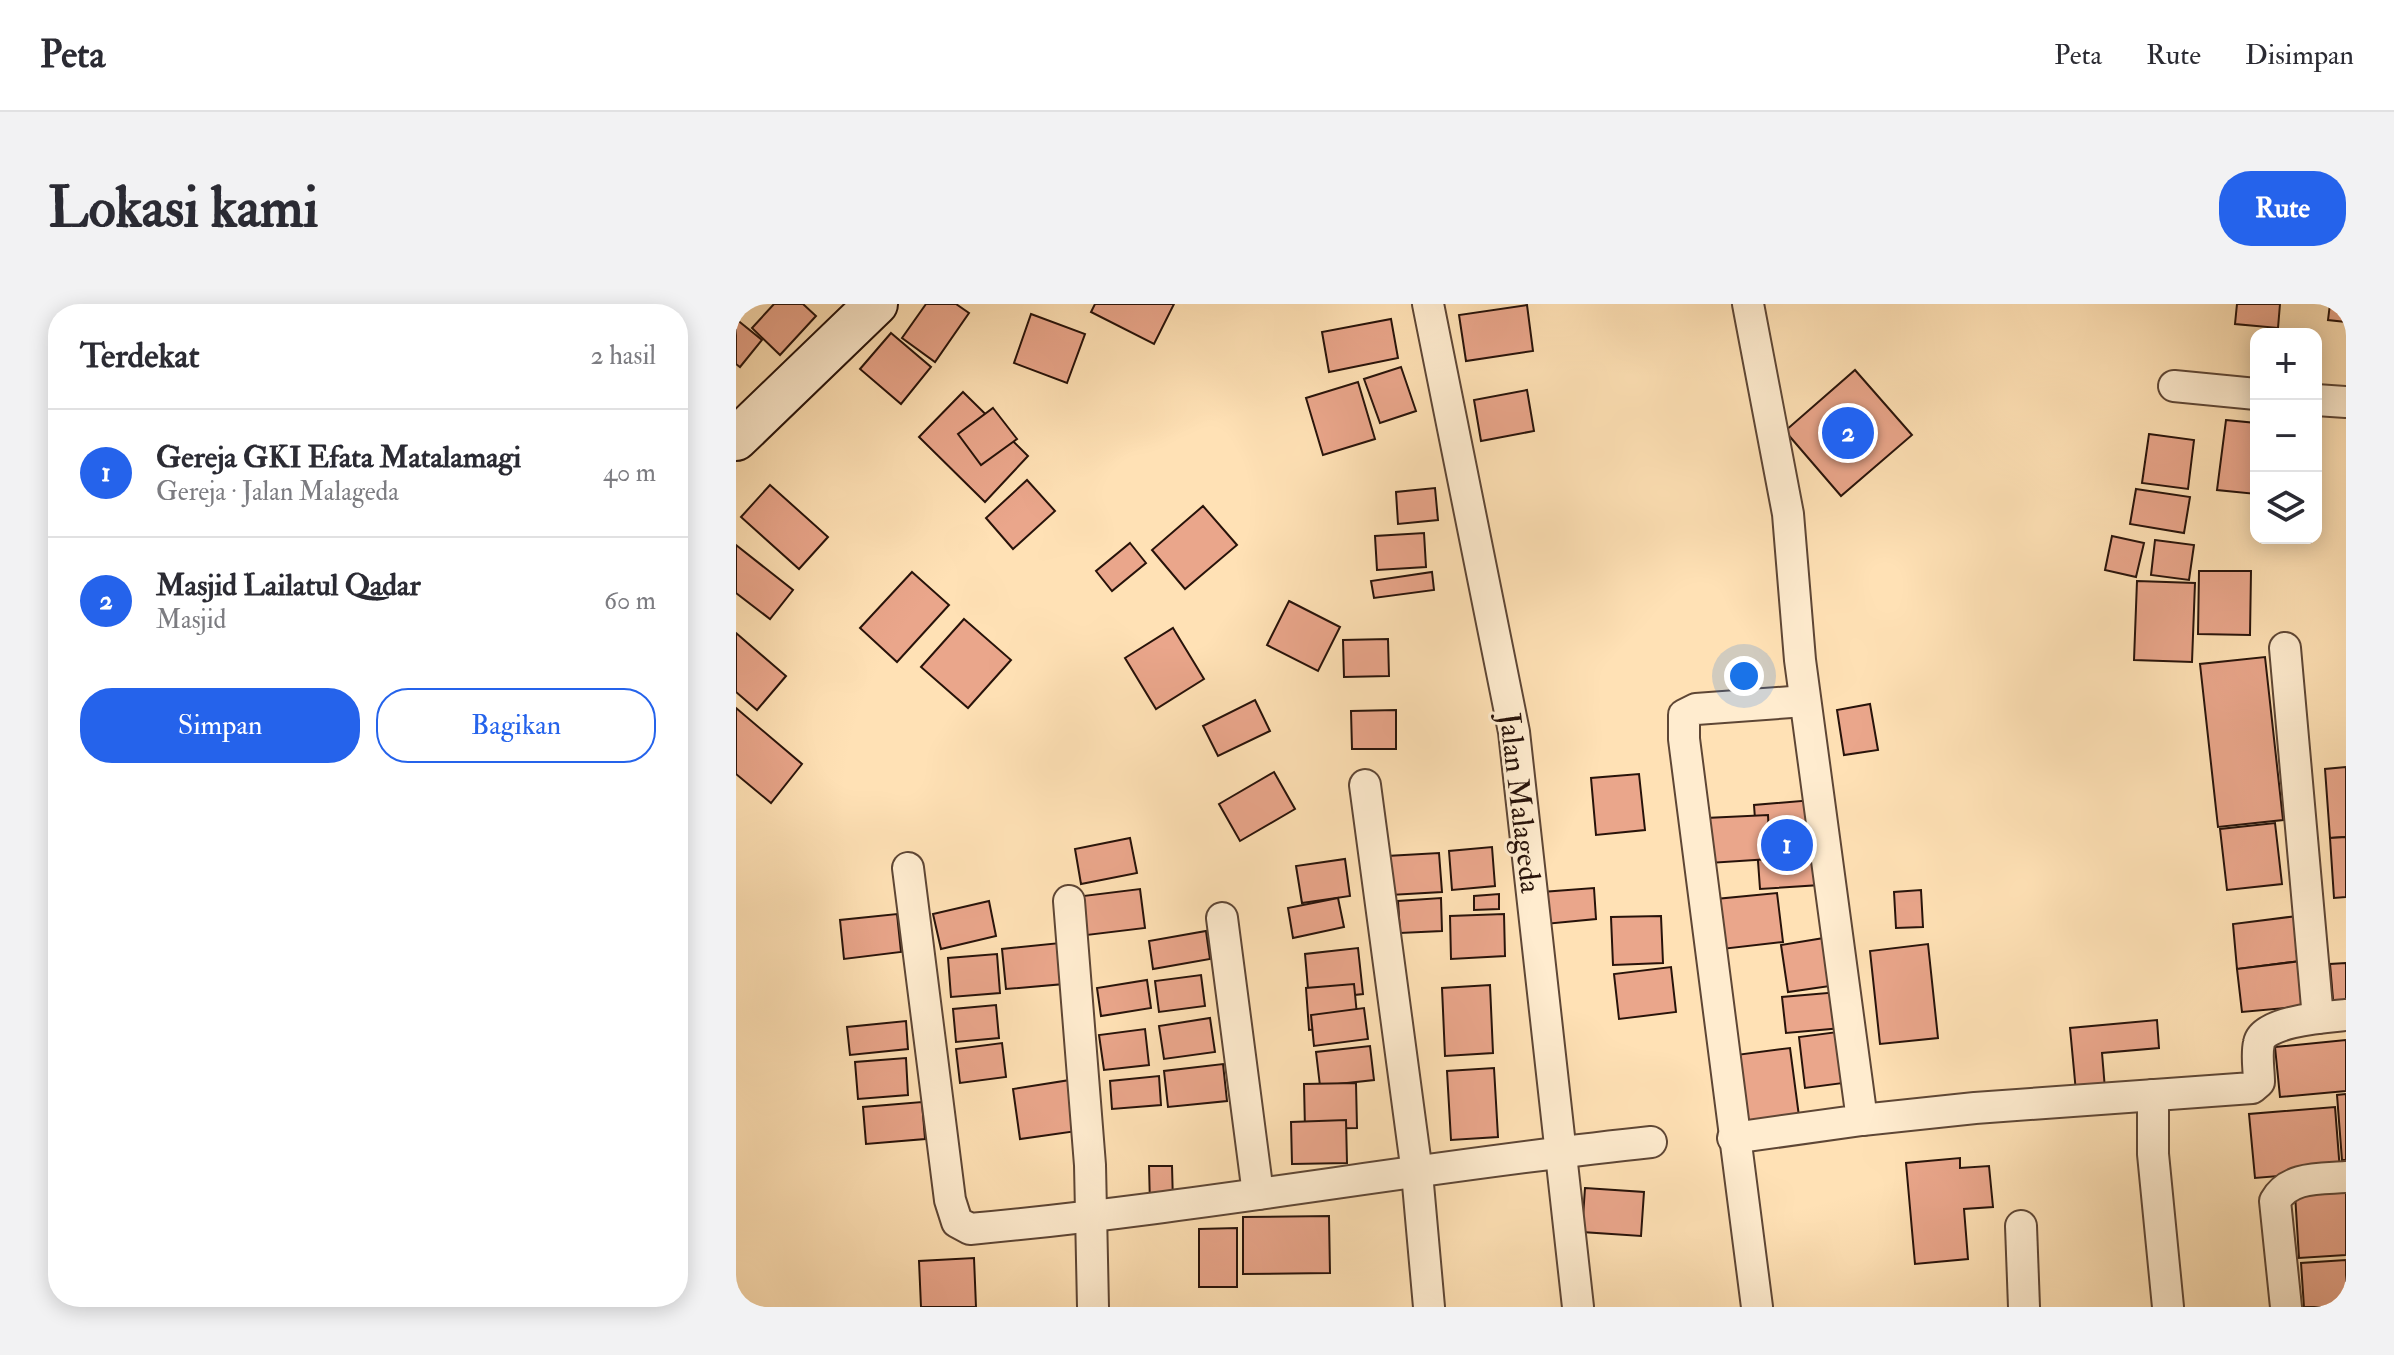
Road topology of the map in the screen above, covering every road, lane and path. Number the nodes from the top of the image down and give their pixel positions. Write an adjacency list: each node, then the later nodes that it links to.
1 (1428, 304): 20 (street, Jalan Malageda)
2 (1748, 304): 10 (street)
3 (870, 306): 8 (street)
4 (2174, 386): 5 (street)
5 (2250, 393)
6 (2322, 400): 7 (street)
7 (2346, 402)
8 (736, 439)
9 (2285, 648): 15 (street)
10 (1805, 701): 17 (street); 18 (street)
11 (1365, 785): 21 (street)
12 (908, 868): 24 (street)
13 (1069, 901): 24 (street)
14 (1222, 918): 23 (street)
15 (2332, 1016): 16 (street)
16 (2153, 1095): 17 (street); 31 (street)
17 (1862, 1120): 18 (street)
18 (1733, 1138): 29 (street)
19 (1651, 1142): 20 (street)
20 (1562, 1152): 21 (street); 28 (street, Jalan Malageda)
21 (1417, 1173): 23 (street); 27 (street)
22 (2346, 1177): 32 (street)
23 (1258, 1194): 24 (street)
24 (1089, 1218): 26 (street)
25 (2021, 1226): 30 (street)
26 (1093, 1307)
27 (1429, 1307)
28 (1578, 1307)
29 (1757, 1307)
30 (2024, 1307)
31 (2168, 1307)
32 (2286, 1307)

